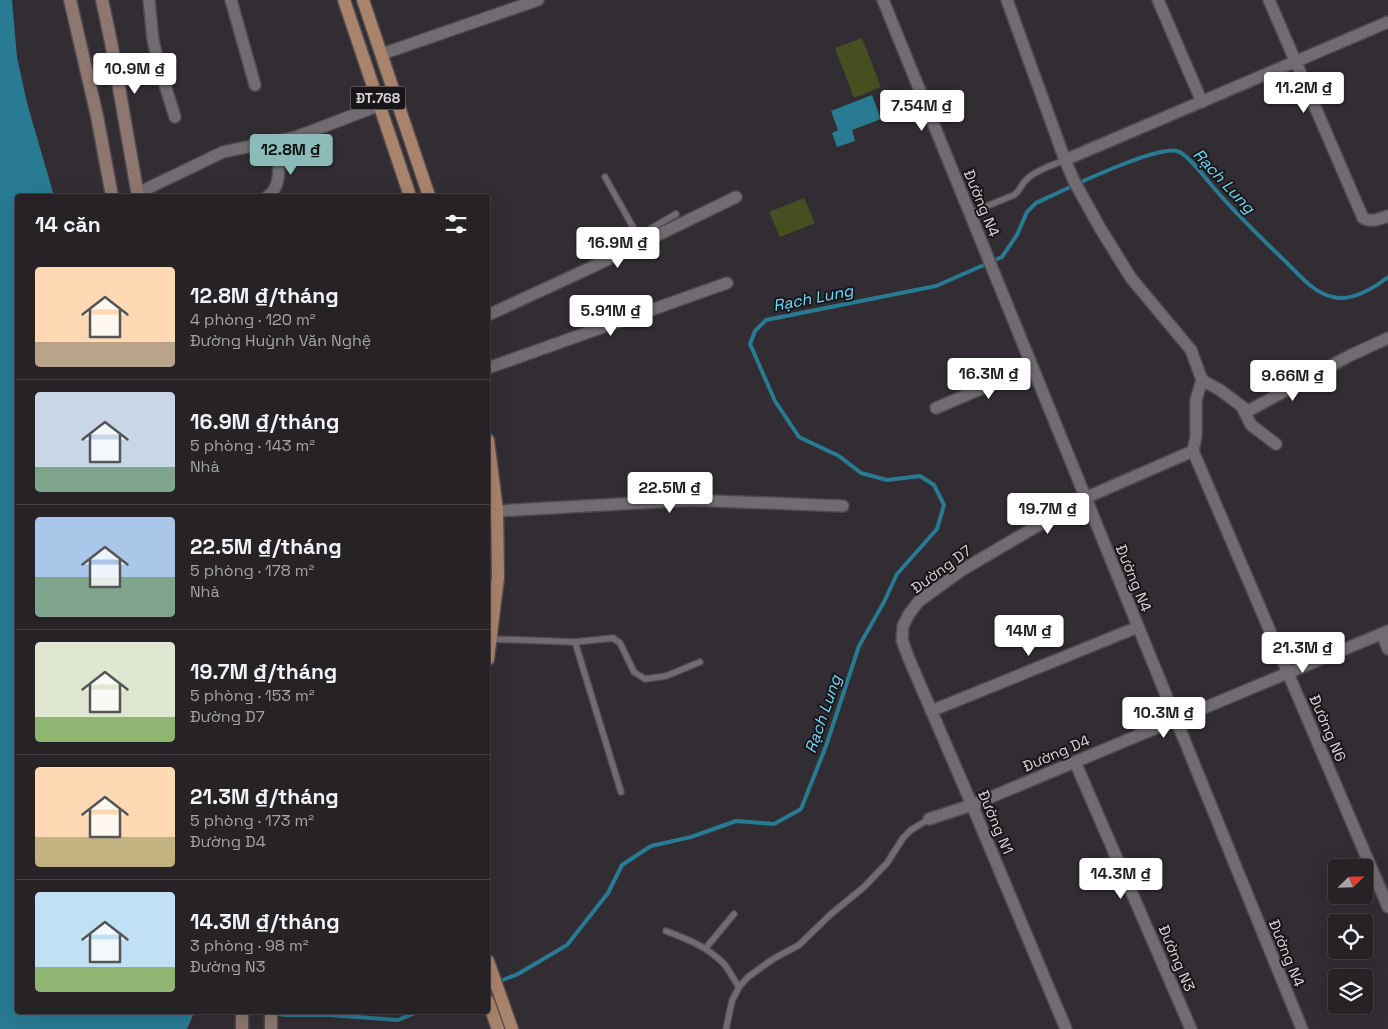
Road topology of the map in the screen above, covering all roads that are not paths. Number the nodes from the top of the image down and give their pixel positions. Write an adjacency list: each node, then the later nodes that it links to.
1 (70, 0): 25 (main road)
2 (102, 0): 26 (main road)
3 (149, 0): 21 (street)
4 (231, 0): 18 (street)
5 (344, 0): 16 (main road, ĐT.768)
6 (363, 0): 15 (main road, ĐT.768)
7 (502, 0): 13 (street)
8 (538, 0): 13 (street)
9 (883, 0): 32 (street, Đường N4)
10 (1007, 0): 23 (street)
11 (1158, 0): 19 (street)
12 (1269, 0): 17 (street)
13 (503, 12): 15 (street)
14 (1388, 22): 17 (street)
15 (382, 54): 16 (main road); 30 (main road, ĐT.768)
16 (364, 60): 20 (main road, ĐT.768)
17 (1295, 62): 19 (street); 34 (street)
18 (255, 85)
19 (1202, 102): 23 (street)
20 (380, 105): 22 (street); 29 (main road, ĐT.768)
21 (175, 116)
22 (276, 141): 27 (street); 28 (street)
23 (1065, 160): 32 (lane); 42 (street)
24 (605, 177): 35 (lane)
25 (112, 194)
26 (138, 194)
27 (140, 194)
28 (272, 194)
29 (409, 194)
30 (428, 194)
31 (736, 196): 36 (street)
32 (970, 213): 41 (street, Đường N4)
33 (676, 214): 35 (lane)
34 (1388, 216)
35 (638, 236): 36 (lane)
36 (623, 252): 38 (street)
37 (727, 282): 40 (street)
38 (490, 314)
39 (1388, 338): 44 (street)
40 (490, 367)
41 (1032, 367): 43 (street); 48 (street, Đường N4)
42 (1202, 380): 44 (street); 46 (street)
43 (936, 408)
44 (1244, 409): 45 (street)
45 (1276, 444)
46 (1193, 451): 48 (street, Đường D7); 60 (street, Đường N6)
47 (490, 456): 50 (main road)
48 (1086, 498): 52 (street, Đường D7); 53 (street, Đường N4)
49 (843, 506): 50 (street)
50 (497, 511): 51 (main road)
51 (493, 576): 55 (main road)
52 (903, 626): 61 (street, Đường N1)
53 (1138, 627): 61 (street); 62 (street, Đường N4)
54 (1385, 632): 58 (street); 60 (street, Đường D4)
55 (491, 639): 56 (lane); 57 (main road)
56 (575, 642): 59 (lane); 64 (lane)
57 (490, 646)
58 (1388, 648)
59 (700, 662)
60 (1288, 673): 62 (street, Đường D4); 67 (street, Đường N6)
61 (931, 711): 65 (street, Đường N1)
62 (1176, 720): 63 (street, Đường D4); 83 (street, Đường N4)
63 (1076, 762): 65 (street, Đường D4); 82 (street, Đường N3)
64 (621, 792)
65 (972, 804): 66 (street, Đường D4); 81 (street, Đường N1)
66 (929, 819): 72 (lane)
67 (1388, 907)
68 (734, 914): 70 (lane)
69 (666, 931): 70 (lane)
70 (705, 949): 72 (lane)
71 (490, 968): 79 (main road)
72 (739, 987): 80 (lane)
73 (490, 1007): 78 (main road)
74 (242, 1014): 76 (main road)
75 (271, 1014): 77 (main road)
76 (242, 1029)
77 (271, 1029)
78 (498, 1029)
79 (512, 1029)
80 (726, 1029)
81 (1066, 1029)
82 (1191, 1029)
83 (1302, 1029)

